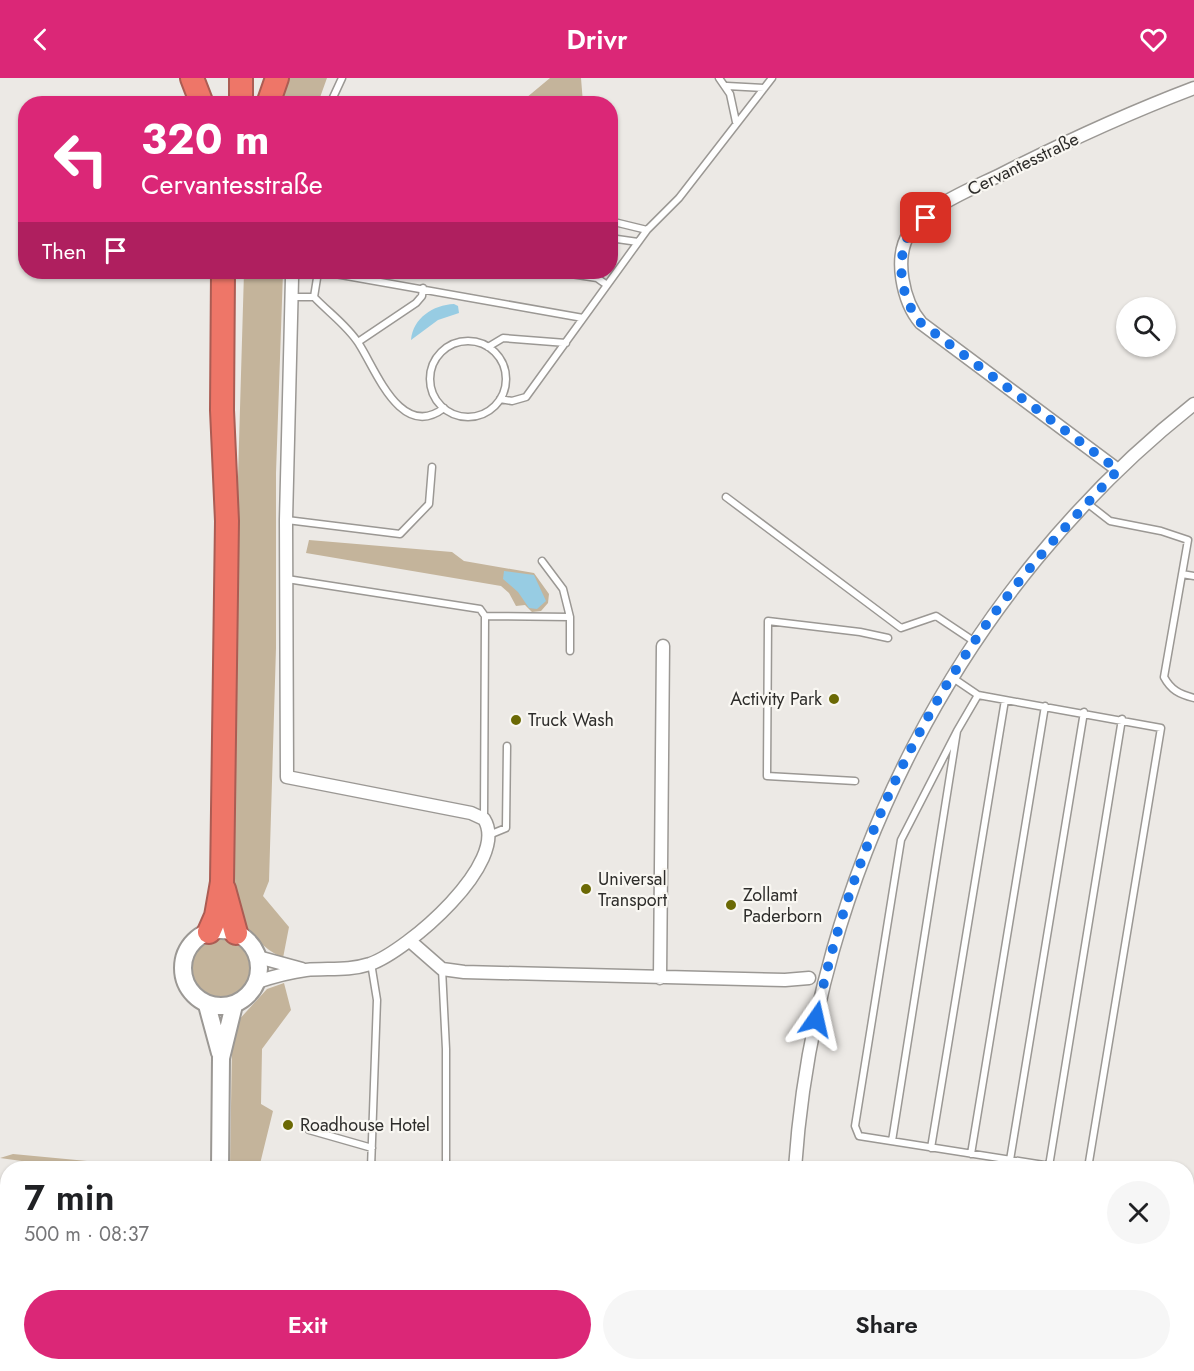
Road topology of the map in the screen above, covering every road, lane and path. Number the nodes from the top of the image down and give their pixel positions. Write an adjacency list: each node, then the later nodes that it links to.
1 (192, 78): 11 (highway)
2 (226, 78): 12 (highway)
3 (241, 78): 13 (highway)
4 (277, 78): 14 (highway)
5 (342, 78): 15 (lane)
6 (719, 78): 8 (lane)
7 (772, 78): 9 (lane)
8 (727, 86): 9 (lane); 16 (lane)
9 (764, 88): 16 (lane)
10 (1194, 88): 41 (street, Cervantesstraße)
11 (199, 96)
12 (226, 96)
13 (241, 96)
14 (271, 96)
15 (334, 96)
16 (736, 122): 18 (lane)
17 (618, 222): 18 (lane)
18 (647, 230): 20 (lane)
19 (618, 239): 20 (lane)
20 (638, 242): 21 (lane)
21 (618, 270)
22 (224, 279): 45 (highway)
23 (238, 279): 45 (highway)
24 (292, 279): 31 (street)
25 (317, 279): 32 (lane)
26 (367, 279): 30 (lane)
27 (598, 279): 29 (lane)
28 (611, 279): 29 (lane)
29 (607, 285): 33 (lane)
30 (423, 288): 33 (lane); 34 (lane)
31 (292, 297): 32 (lane); 44 (street)
32 (314, 297): 34 (lane)
33 (583, 318): 35 (lane)
34 (358, 342): 39 (lane)
35 (566, 343): 36 (lane); 37 (lane)
36 (488, 347): 37 (lane); 39 (lane)
37 (500, 399): 39 (lane)
38 (1194, 404): 41 (street)
39 (444, 408)
40 (432, 467): 44 (lane)
41 (1118, 470): 43 (street)
42 (726, 497): 53 (lane)
43 (1087, 503): 47 (lane); 53 (street)
44 (286, 520): 49 (street)
45 (226, 521): 68 (highway)
46 (542, 561): 51 (lane)
47 (1182, 574): 48 (lane); 58 (lane)
48 (1194, 576)
49 (287, 579): 50 (lane); 66 (street)
50 (485, 616): 51 (lane); 66 (lane)
51 (570, 617): 55 (lane)
52 (888, 638): 65 (lane)
53 (975, 642): 56 (street)
54 (663, 646): 76 (street)
55 (570, 651)
56 (952, 678): 57 (lane); 91 (street)
57 (978, 695): 59 (lane); 63 (lane)
58 (1194, 698)
59 (1005, 700): 60 (lane); 85 (lane)
60 (1045, 706): 61 (lane); 86 (lane)
61 (1084, 712): 62 (lane); 87 (lane)
62 (1122, 719): 93 (lane); 94 (lane)
63 (957, 731): 83 (lane); 83 (lane)
64 (507, 746): 67 (lane)
65 (855, 781)
66 (484, 819): 67 (street)
67 (489, 835): 71 (street)
68 (222, 882): 69 (highway); 70 (highway)
69 (209, 932): 70 (main road); 79 (main road)
70 (236, 933): 72 (main road)
71 (410, 941): 73 (street); 74 (street)
72 (258, 957): 75 (street); 78 (main road)
73 (371, 963): 75 (street); 84 (lane)
74 (442, 969): 76 (street); 90 (lane)
75 (306, 970): 78 (street)
76 (660, 978): 77 (street)
77 (809, 978)
78 (257, 982): 80 (main road)
79 (207, 1005): 80 (main road); 81 (main road)
80 (234, 1005): 81 (main road)
81 (221, 1058): 88 (main road)
82 (309, 1130): 84 (lane)
83 (892, 1142): 85 (lane)
84 (372, 1148): 89 (lane)
85 (931, 1148): 86 (lane)
86 (971, 1154): 87 (lane)
87 (1010, 1160): 92 (lane)
88 (220, 1161)
89 (371, 1161)
90 (446, 1161)
91 (796, 1161)
92 (1016, 1161)
93 (1050, 1161)
94 (1089, 1161)

